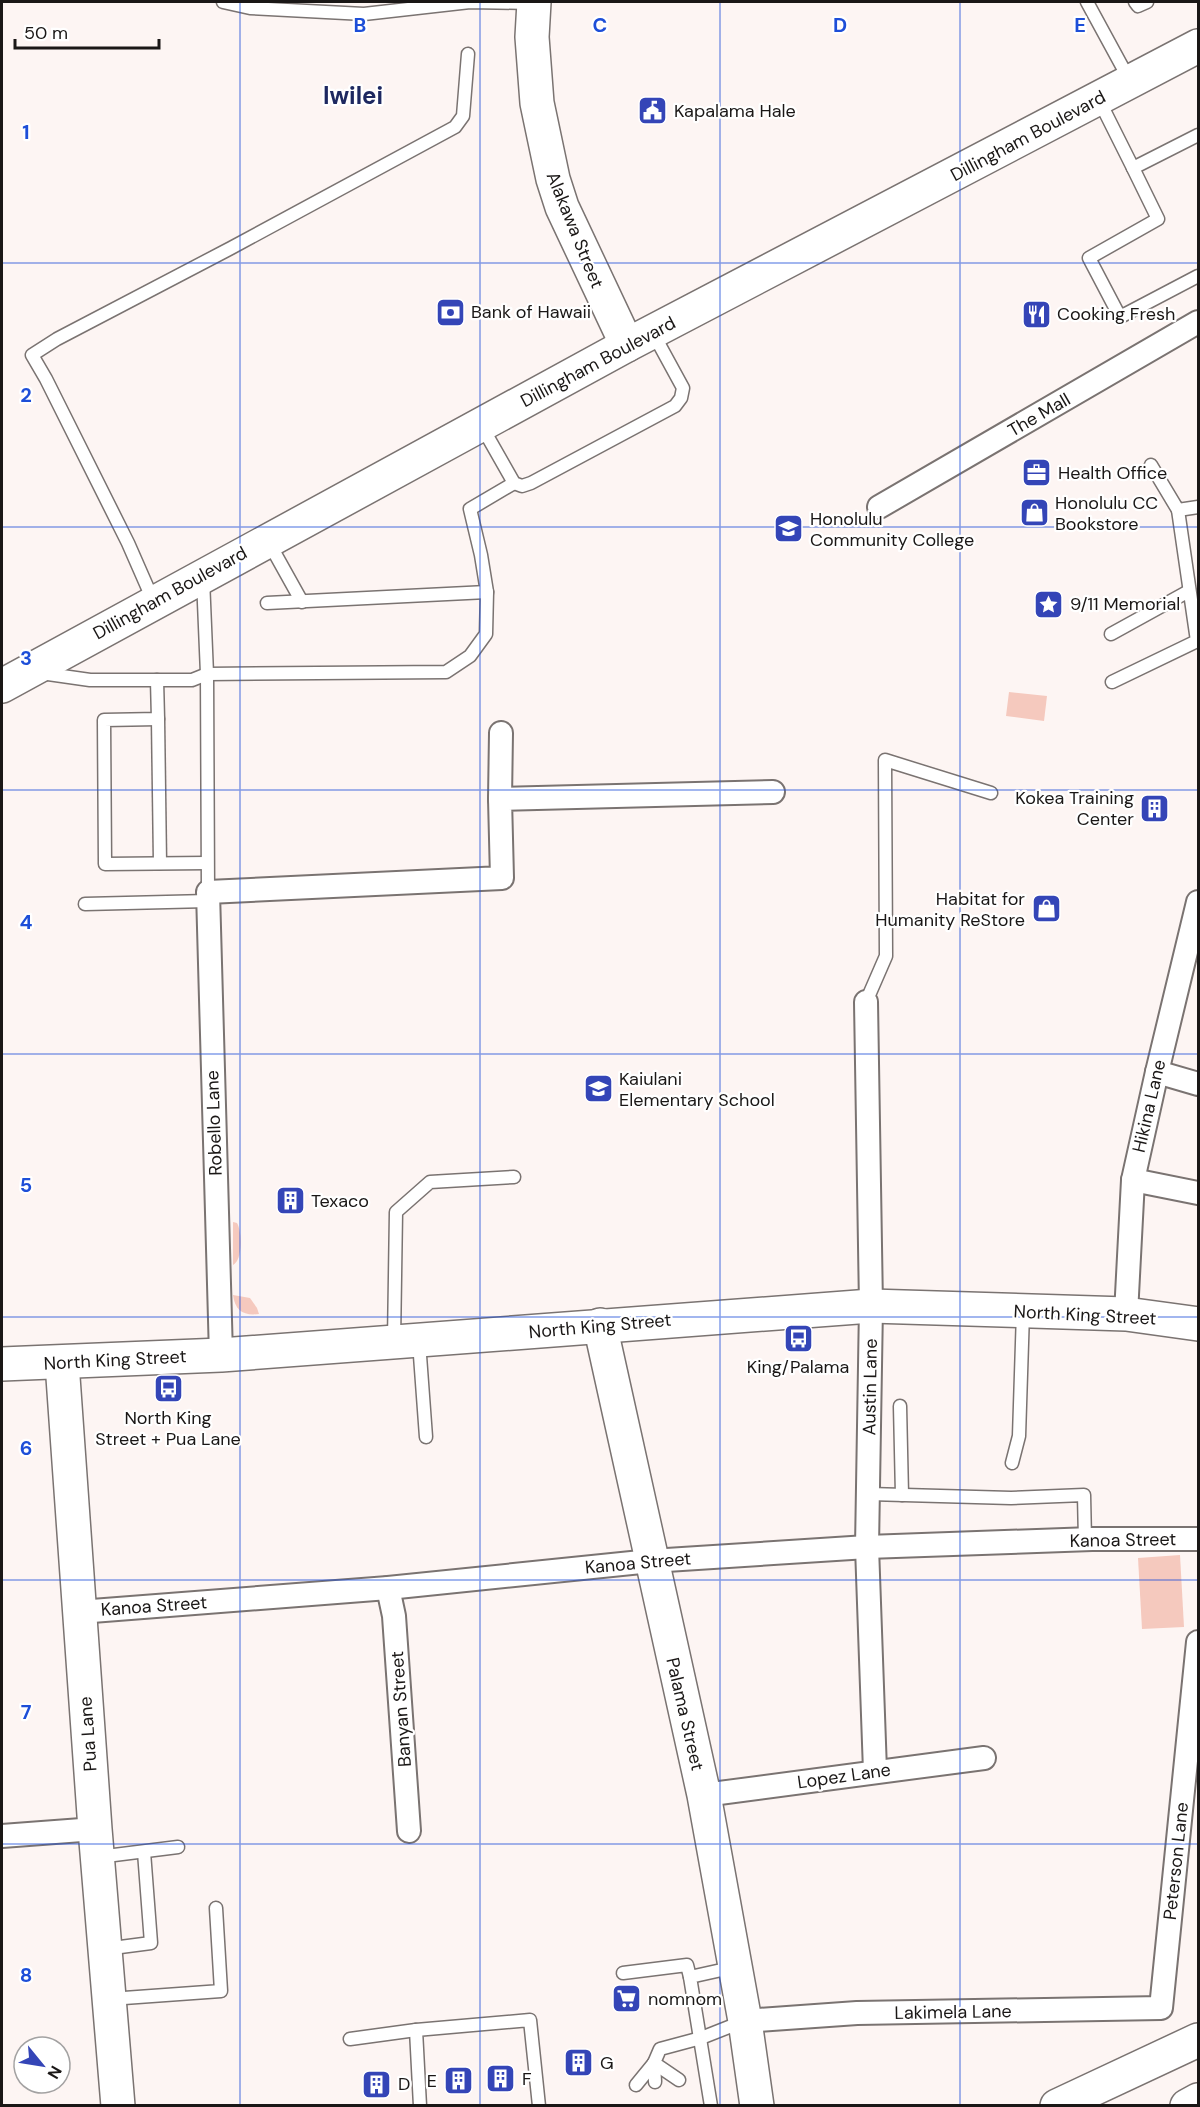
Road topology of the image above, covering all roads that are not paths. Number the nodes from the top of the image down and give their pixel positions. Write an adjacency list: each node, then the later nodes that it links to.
1 (223, 2): 2 (lane)
2 (534, 2): 14 (main road, Alakawa Street)
3 (1087, 2): 8 (lane)
4 (1136, 2): 5 (lane)
5 (1147, 2)
6 (1198, 46): 8 (main road, Dillingham Boulevard)
7 (468, 54): 25 (lane)
8 (1131, 82): 9 (main road, Dillingham Boulevard)
9 (1098, 99): 11 (lane); 14 (main road, Dillingham Boulevard)
10 (1198, 135): 11 (lane)
11 (1132, 168): 12 (lane)
12 (1198, 276)
13 (1198, 322): 18 (street, The Mall)
14 (640, 339): 15 (main road, Dillingham Boulevard); 17 (lane)
15 (481, 424): 17 (lane); 21 (main road, Dillingham Boulevard)
16 (1151, 465): 20 (lane)
17 (514, 483): 24 (lane)
18 (879, 507)
19 (1198, 507): 20 (lane)
20 (1178, 510): 23 (lane)
21 (267, 540): 22 (main road, Dillingham Boulevard); 26 (lane)
22 (202, 575): 25 (main road, Dillingham Boulevard); 29 (lane)
23 (1190, 591): 28 (lane); 32 (lane)
24 (487, 592): 26 (lane); 29 (lane)
25 (154, 602): 30 (main road, Dillingham Boulevard)
26 (302, 602): 27 (lane)
27 (267, 603)
28 (1111, 634)
29 (207, 674): 31 (lane); 39 (lane)
30 (14, 679): 31 (lane)
31 (157, 680): 33 (lane)
32 (1112, 682)
33 (158, 719): 38 (lane); 38 (lane)
34 (501, 733): 37 (street)
35 (773, 792): 37 (street)
36 (991, 793): 43 (lane)
37 (500, 799): 40 (street)
38 (160, 863): 39 (lane)
39 (207, 863): 40 (lane)
40 (208, 896): 42 (lane); 55 (street, Robello Lane)
41 (1198, 902): 44 (street, Hikina Lane)
42 (85, 904)
43 (866, 1002): 49 (street, Austin Lane)
44 (1156, 1072): 45 (street); 47 (street, Hikina Lane)
45 (1198, 1084)
46 (514, 1177): 54 (lane)
47 (1133, 1180): 48 (street); 51 (street, Hikina Lane)
48 (1198, 1193)
49 (871, 1306): 50 (main road, North King Street); 53 (main road, North King Street); 61 (street, Austin Lane)
50 (1023, 1311): 51 (main road, North King Street); 60 (lane)
51 (1126, 1314): 52 (main road, North King Street)
52 (1198, 1324)
53 (600, 1325): 54 (main road, North King Street); 66 (main road, Palama Street)
54 (407, 1342): 55 (main road, North King Street); 59 (lane)
55 (221, 1355): 56 (main road, North King Street)
56 (62, 1363): 57 (main road, North King Street); 68 (main road, Pua Lane)
57 (2, 1365)
58 (900, 1406): 62 (lane)
59 (426, 1437)
60 (1012, 1463)
61 (869, 1494): 62 (lane); 65 (street, Austin Lane)
62 (902, 1495): 64 (lane)
63 (1198, 1539): 64 (street, Kanoa Street)
64 (1085, 1540): 65 (street, Kanoa Street)
65 (867, 1547): 66 (street, Kanoa Street); 71 (street, Austin Lane)
66 (651, 1561): 67 (street, Kanoa Street); 72 (main road, Palama Street)
67 (388, 1588): 68 (street, Kanoa Street); 73 (street, Banyan Street)
68 (79, 1612): 75 (main road, Pua Lane)
69 (1198, 1642): 84 (street, Peterson Lane)
70 (984, 1758): 71 (street, Lopez Lane)
71 (875, 1771): 72 (street, Lopez Lane)
72 (704, 1795): 80 (main road, Palama Street)
73 (408, 1831)
74 (2, 1836): 75 (street)
75 (96, 1843): 77 (lane); 79 (main road, Pua Lane)
76 (178, 1847): 77 (lane)
77 (144, 1852): 79 (lane)
78 (216, 1908): 83 (lane)
79 (105, 1949): 83 (main road, Pua Lane)
80 (735, 1967): 82 (lane); 85 (main road, Palama Street)
81 (623, 1973): 82 (lane)
82 (690, 1977): 87 (lane)
83 (109, 1999): 95 (main road, Pua Lane)
84 (1161, 2008): 85 (street, Lakimela Lane)
85 (745, 2021): 87 (lane); 99 (main road, Palama Street)
86 (416, 2030): 88 (lane); 96 (lane); 97 (lane)
87 (701, 2038): 90 (lane); 98 (lane)
88 (350, 2039)
89 (1198, 2040): 100 (main road)
90 (654, 2063): 91 (lane); 92 (lane); 93 (lane)
91 (679, 2080)
92 (655, 2082)
93 (636, 2085)
94 (1198, 2100): 101 (main road)
95 (118, 2106)
96 (420, 2106)
97 (539, 2106)
98 (711, 2106)
99 (757, 2106)
100 (1057, 2106)
101 (1187, 2106)

